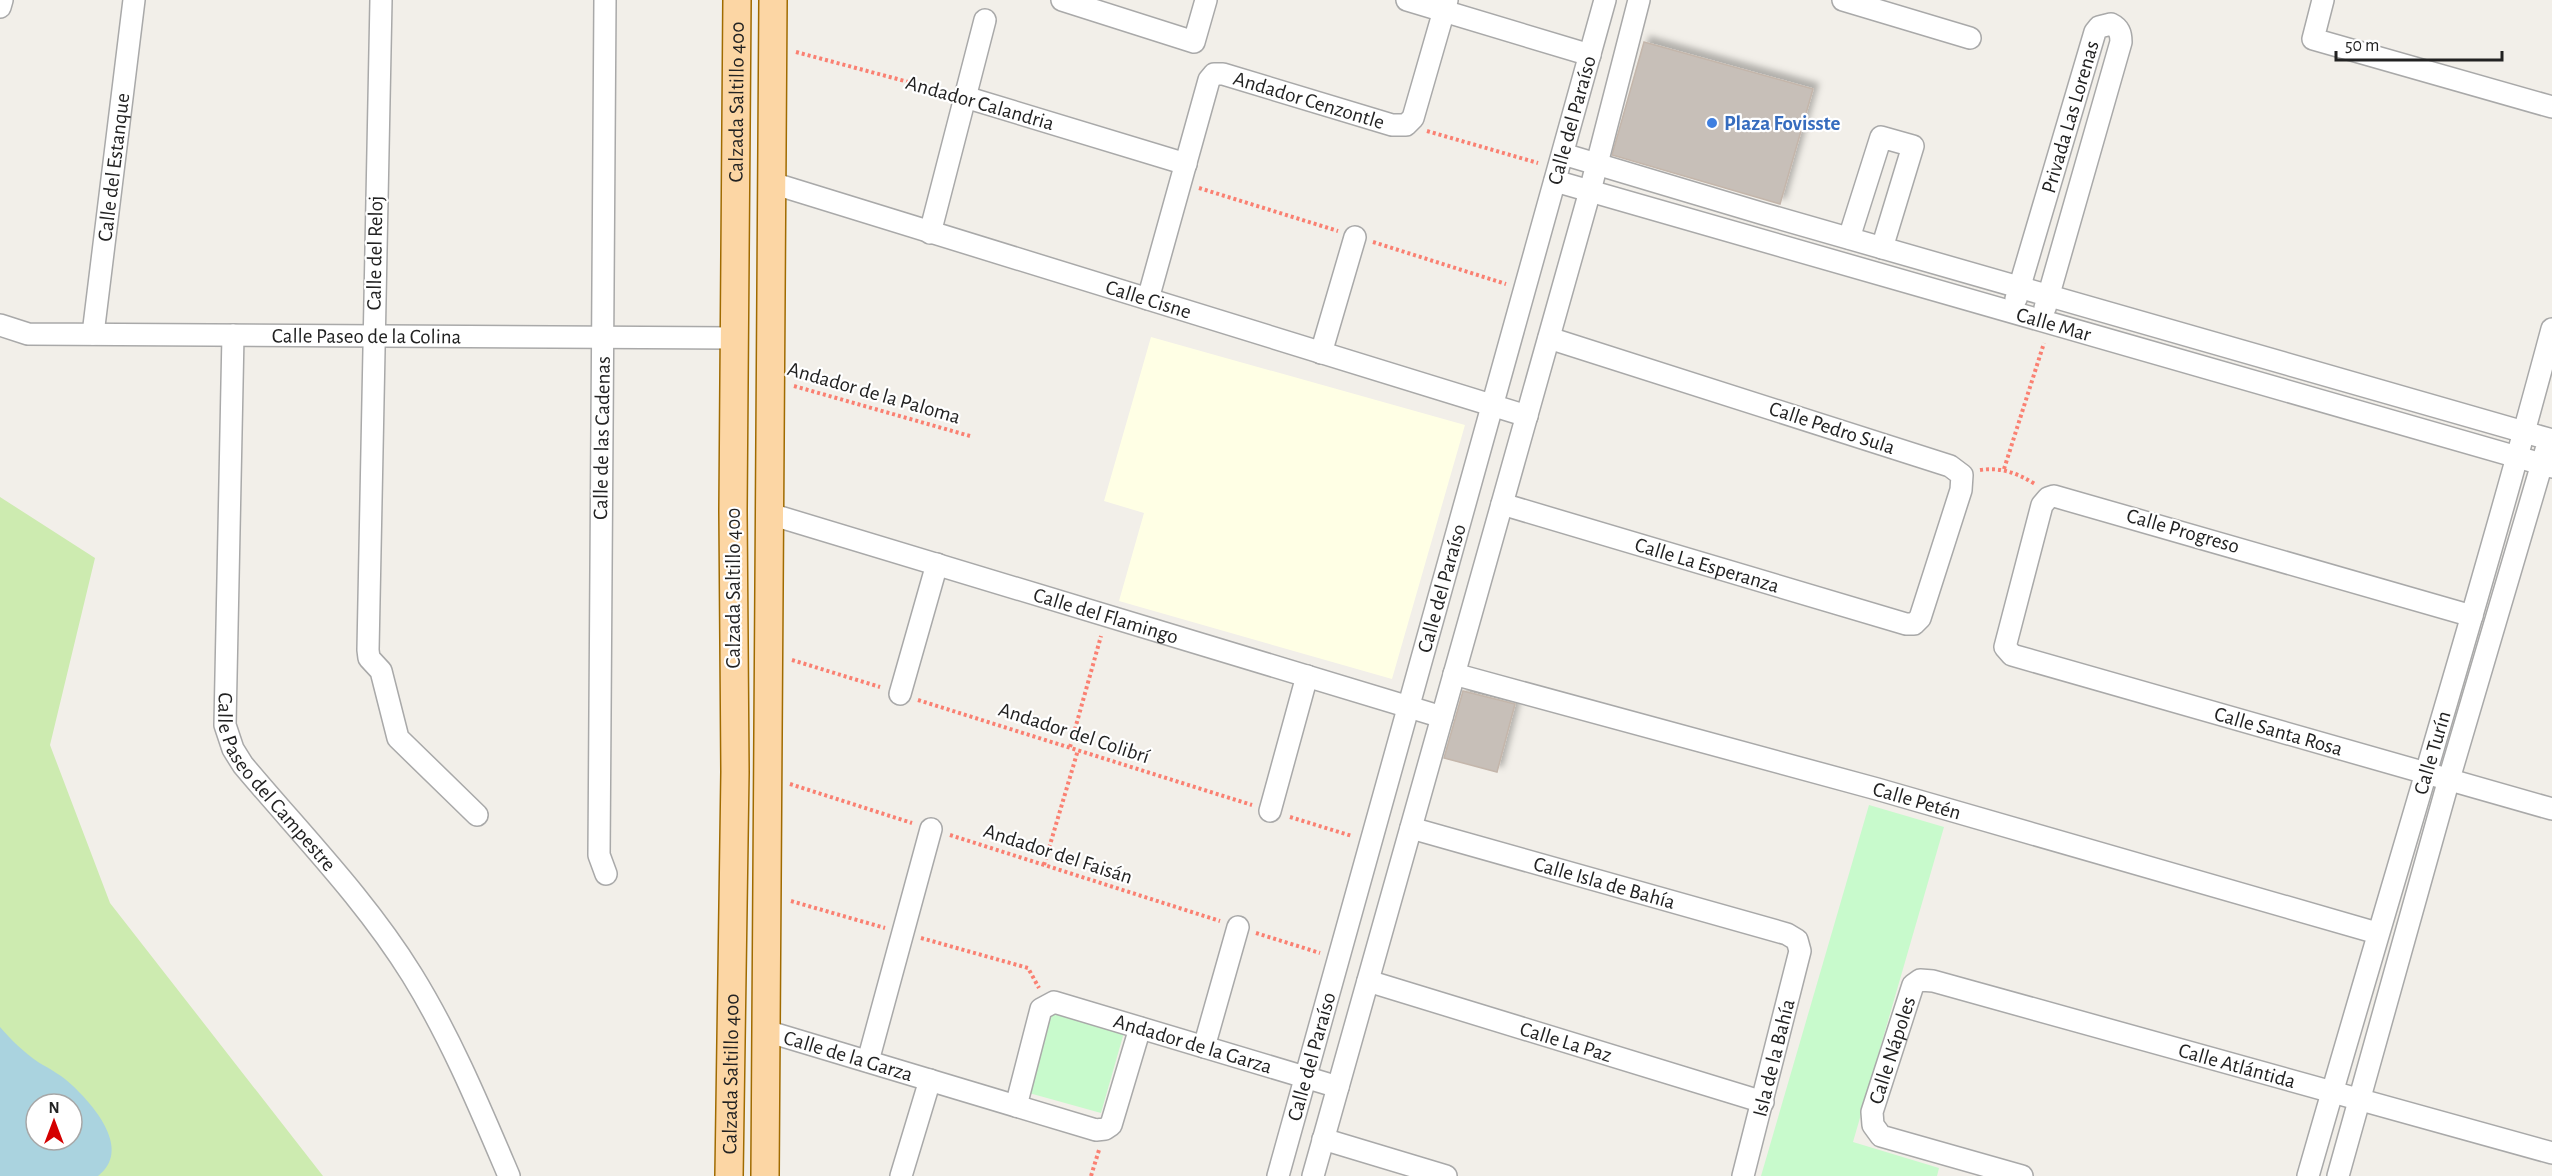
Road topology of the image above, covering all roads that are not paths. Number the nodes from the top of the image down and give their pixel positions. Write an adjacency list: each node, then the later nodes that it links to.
1 (2, 0): 15 (street)
2 (134, 0): 38 (street, Calle del Estanque)
3 (381, 0): 40 (street, Calle del Reloj)
4 (605, 0): 41 (street, Calle de las Cadenas)
5 (737, 0): 42 (main road, Calzada Saltillo 400)
6 (773, 0): 25 (main road, Calzada Saltillo 400)
7 (1062, 0): 8 (street)
8 (1206, 0)
9 (1407, 0): 14 (street)
10 (1605, 0): 18 (street, Calle del Paraíso)
11 (1639, 0): 23 (street, Calle del Paraíso)
12 (1844, 0): 17 (street)
13 (2323, 0): 20 (street)
14 (1446, 5): 18 (street); 22 (street, Andador Cenzontle)
15 (0, 7)
16 (986, 20): 19 (street)
17 (1970, 38)
18 (1590, 55): 21 (street, Calle del Paraíso)
19 (965, 97): 22 (street, Andador Calandria); 27 (street)
20 (2552, 107)
21 (1563, 154): 23 (street, Calle Mar); 24 (street, Calle del Paraíso)
22 (1186, 164): 33 (street)
23 (1598, 164): 26 (street, Calle del Paraíso); 29 (street, Calle Mar)
24 (1555, 181): 26 (street, Calle Mar); 45 (street, Calle del Paraíso)
25 (772, 183): 27 (street, Calle Cisne); 52 (main road, Calzada Saltillo 400)
26 (1590, 191): 34 (street, Calle Mar); 43 (street, Calle del Paraíso)
27 (930, 232): 33 (street, Calle Cisne)
28 (1355, 237): 44 (street)
29 (1850, 238): 30 (street, Calle Mar); 30 (street)
30 (1882, 248): 31 (street, Calle Mar)
31 (2020, 287): 32 (street, Calle Mar); 32 (street, Privada Las Lorenas); 34 (street, Privada Las Lorenas)
32 (2048, 295): 35 (street, Privada Las Lorenas); 47 (street, Calle Mar)
33 (1148, 299): 44 (street, Calle Cisne)
34 (2011, 311): 35 (street, Calle Mar)
35 (2046, 321): 49 (street, Calle Mar)
36 (0, 325): 38 (street, Calle Paseo de la Colina)
37 (2552, 329): 47 (street, Calle Turín)
38 (93, 334): 39 (street, Calle Paseo de la Colina)
39 (233, 335): 40 (street, Calle Paseo de la Colina); 89 (street, Calle Paseo del Campestre)
40 (373, 336): 41 (street, Calle Paseo de la Colina); 66 (street, Calle del Reloj)
41 (603, 337): 42 (street, Calle Paseo de la Colina); 69 (street, Calle de las Cadenas)
42 (734, 338): 90 (main road, Calzada Saltillo 400)
43 (1549, 338): 46 (street, Calle del Paraíso); 55 (street, Calle Pedro Sula)
44 (1321, 353): 45 (street, Calle Cisne)
45 (1493, 406): 46 (street, Calle Cisne); 60 (street, Calle del Paraíso)
46 (1527, 416): 51 (street, Calle del Paraíso)
47 (2524, 432): 48 (street, Calle Mar); 49 (street, Calle Turín)
48 (2551, 436): 50 (street, Calle Turín)
49 (2518, 457): 50 (street, Calle Mar); 54 (street, Calle Turín)
50 (2547, 465): 63 (street, Calle Turín)
51 (1502, 504): 55 (street, Calle La Esperanza); 57 (street, Calle del Paraíso)
52 (770, 513): 53 (street, Calle del Flamingo); 76 (main road, Calzada Saltillo 400)
53 (937, 564): 58 (street, Calle del Flamingo); 59 (street)
54 (2472, 616): 56 (street, Calle Progreso); 62 (street, Calle Turín)
55 (1914, 624)
56 (2007, 651): 62 (street, Calle Santa Rosa)
57 (1454, 674): 61 (street, Calle del Paraíso); 71 (street, Calle Petén)
58 (1307, 676): 60 (street, Calle del Flamingo); 65 (street)
59 (900, 694)
60 (1409, 707): 61 (street, Calle del Flamingo); 79 (street, Calle del Paraíso)
61 (1442, 717): 67 (street, Calle del Paraíso)
62 (2426, 773): 63 (street, Calle Santa Rosa); 71 (street, Calle Turín)
63 (2449, 779): 64 (street, Calle Santa Rosa); 83 (street, Calle Turín)
64 (2552, 809)
65 (1270, 811)
66 (477, 815)
67 (1411, 828): 72 (street, Calle Isla de Bahía); 74 (street, Calle del Paraíso)
68 (932, 829): 78 (street)
69 (606, 874)
70 (1238, 927): 77 (street)
71 (2377, 933): 82 (street, Calle Turín)
72 (1797, 940): 84 (street, Isla de la Bahía)
73 (1920, 980): 82 (street, Calle Atlántida); 88 (street, Calle Nápoles)
74 (1368, 981): 81 (street, Calle del Paraíso); 84 (street, Calle La Paz)
75 (1140, 1028): 77 (street, Andador de la Garza); 85 (street, Calle de la Garza); 85 (street, Andador de la Garza)
76 (766, 1031): 78 (street, Calle de la Garza); 91 (main road, Calzada Saltillo 400)
77 (1204, 1047): 79 (street, Andador de la Garza)
78 (868, 1061): 80 (street, Calle de la Garza)
79 (1305, 1078): 81 (street, Andador de la Garza); 93 (street, Calle del Paraíso)
80 (930, 1080): 85 (street, Calle de la Garza); 92 (street)
81 (1338, 1087): 86 (street, Calle del Paraíso)
82 (2333, 1090): 83 (street, Calle Atlántida); 98 (street, Calle Turín)
83 (2360, 1098): 87 (street, Calle Atlántida); 99 (street, Calle Turín)
84 (1763, 1102): 96 (street, Isla de la Bahía)
85 (1016, 1106)
86 (1323, 1138): 94 (street, Calle del Paraíso); 95 (street)
87 (2552, 1153)
88 (1953, 1167): 97 (street)
89 (509, 1176)
90 (729, 1176)
91 (765, 1176)
92 (902, 1176)
93 (1278, 1176)
94 (1313, 1176)
95 (1446, 1176)
96 (1743, 1176)
97 (2022, 1176)
98 (2308, 1176)
99 (2338, 1176)

